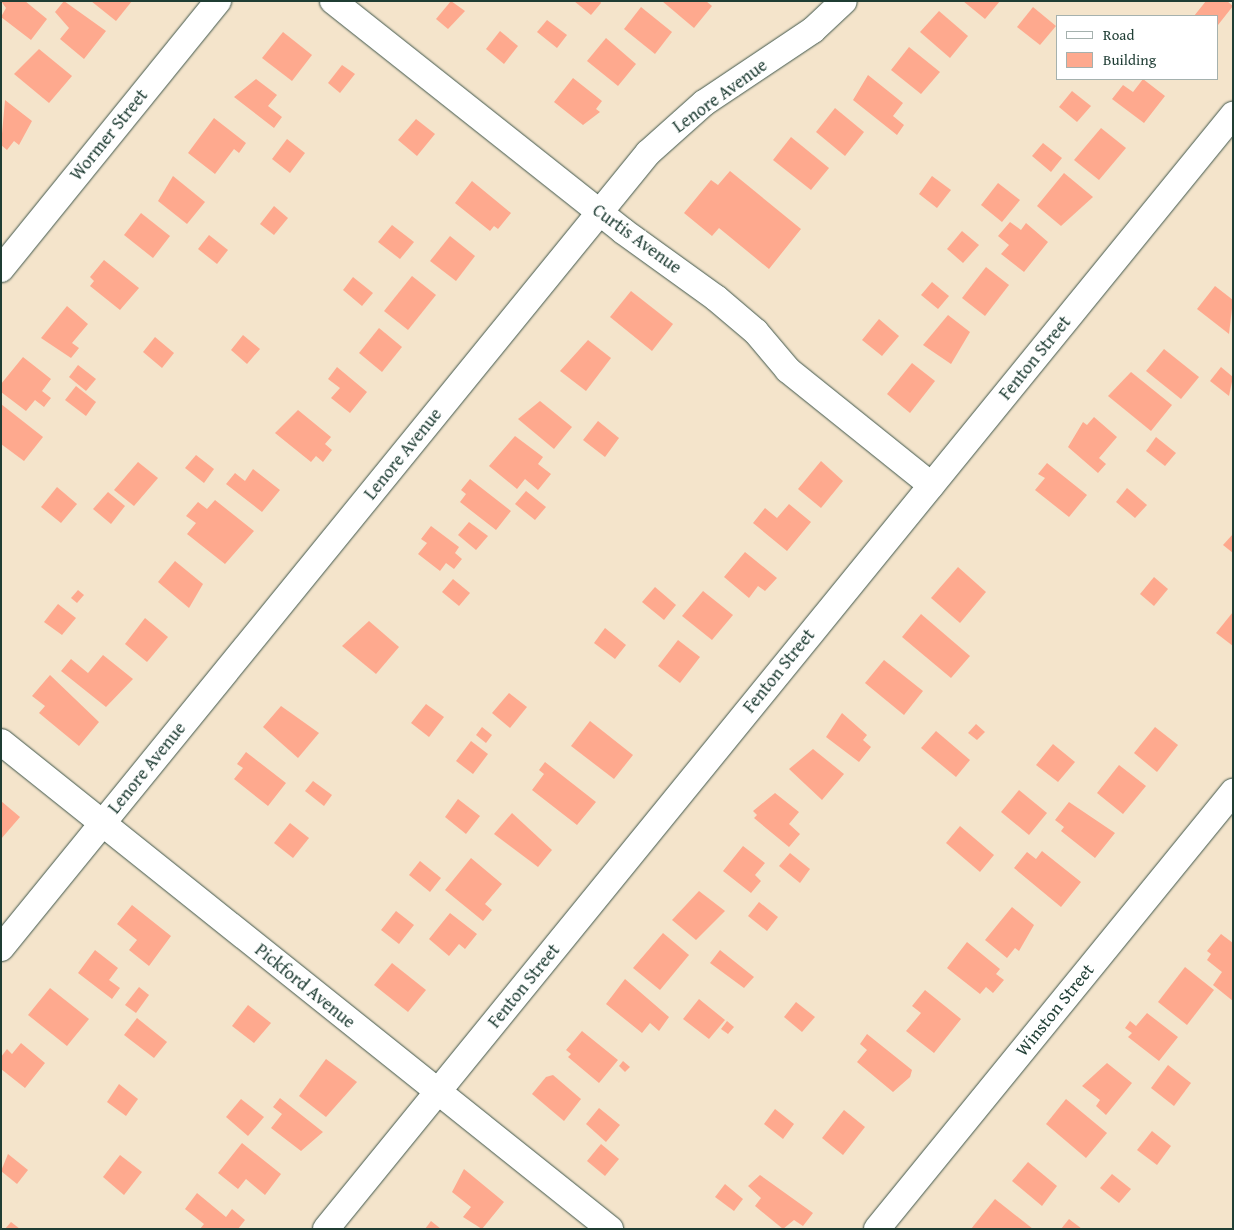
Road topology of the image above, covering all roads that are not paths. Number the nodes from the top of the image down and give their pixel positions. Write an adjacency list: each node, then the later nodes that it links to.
1 (218, 1): 6 (street, Wormer Street)
2 (333, 1): 5 (street, Curtis Avenue)
3 (844, 1): 5 (street, Lenore Avenue)
4 (1233, 115): 7 (street, Fenton Street)
5 (600, 213): 7 (street, Curtis Avenue); 10 (street, Lenore Avenue)
6 (1, 269)
7 (932, 485): 12 (street, Fenton Street)
8 (1, 742): 10 (street, Pickford Avenue)
9 (1233, 792): 15 (street, Winston Street)
10 (102, 823): 11 (street, Lenore Avenue); 12 (street, Pickford Avenue)
11 (1, 948)
12 (438, 1092): 13 (street, Fenton Street); 14 (street, Pickford Avenue)
13 (326, 1229)
14 (610, 1229)
15 (877, 1229)

